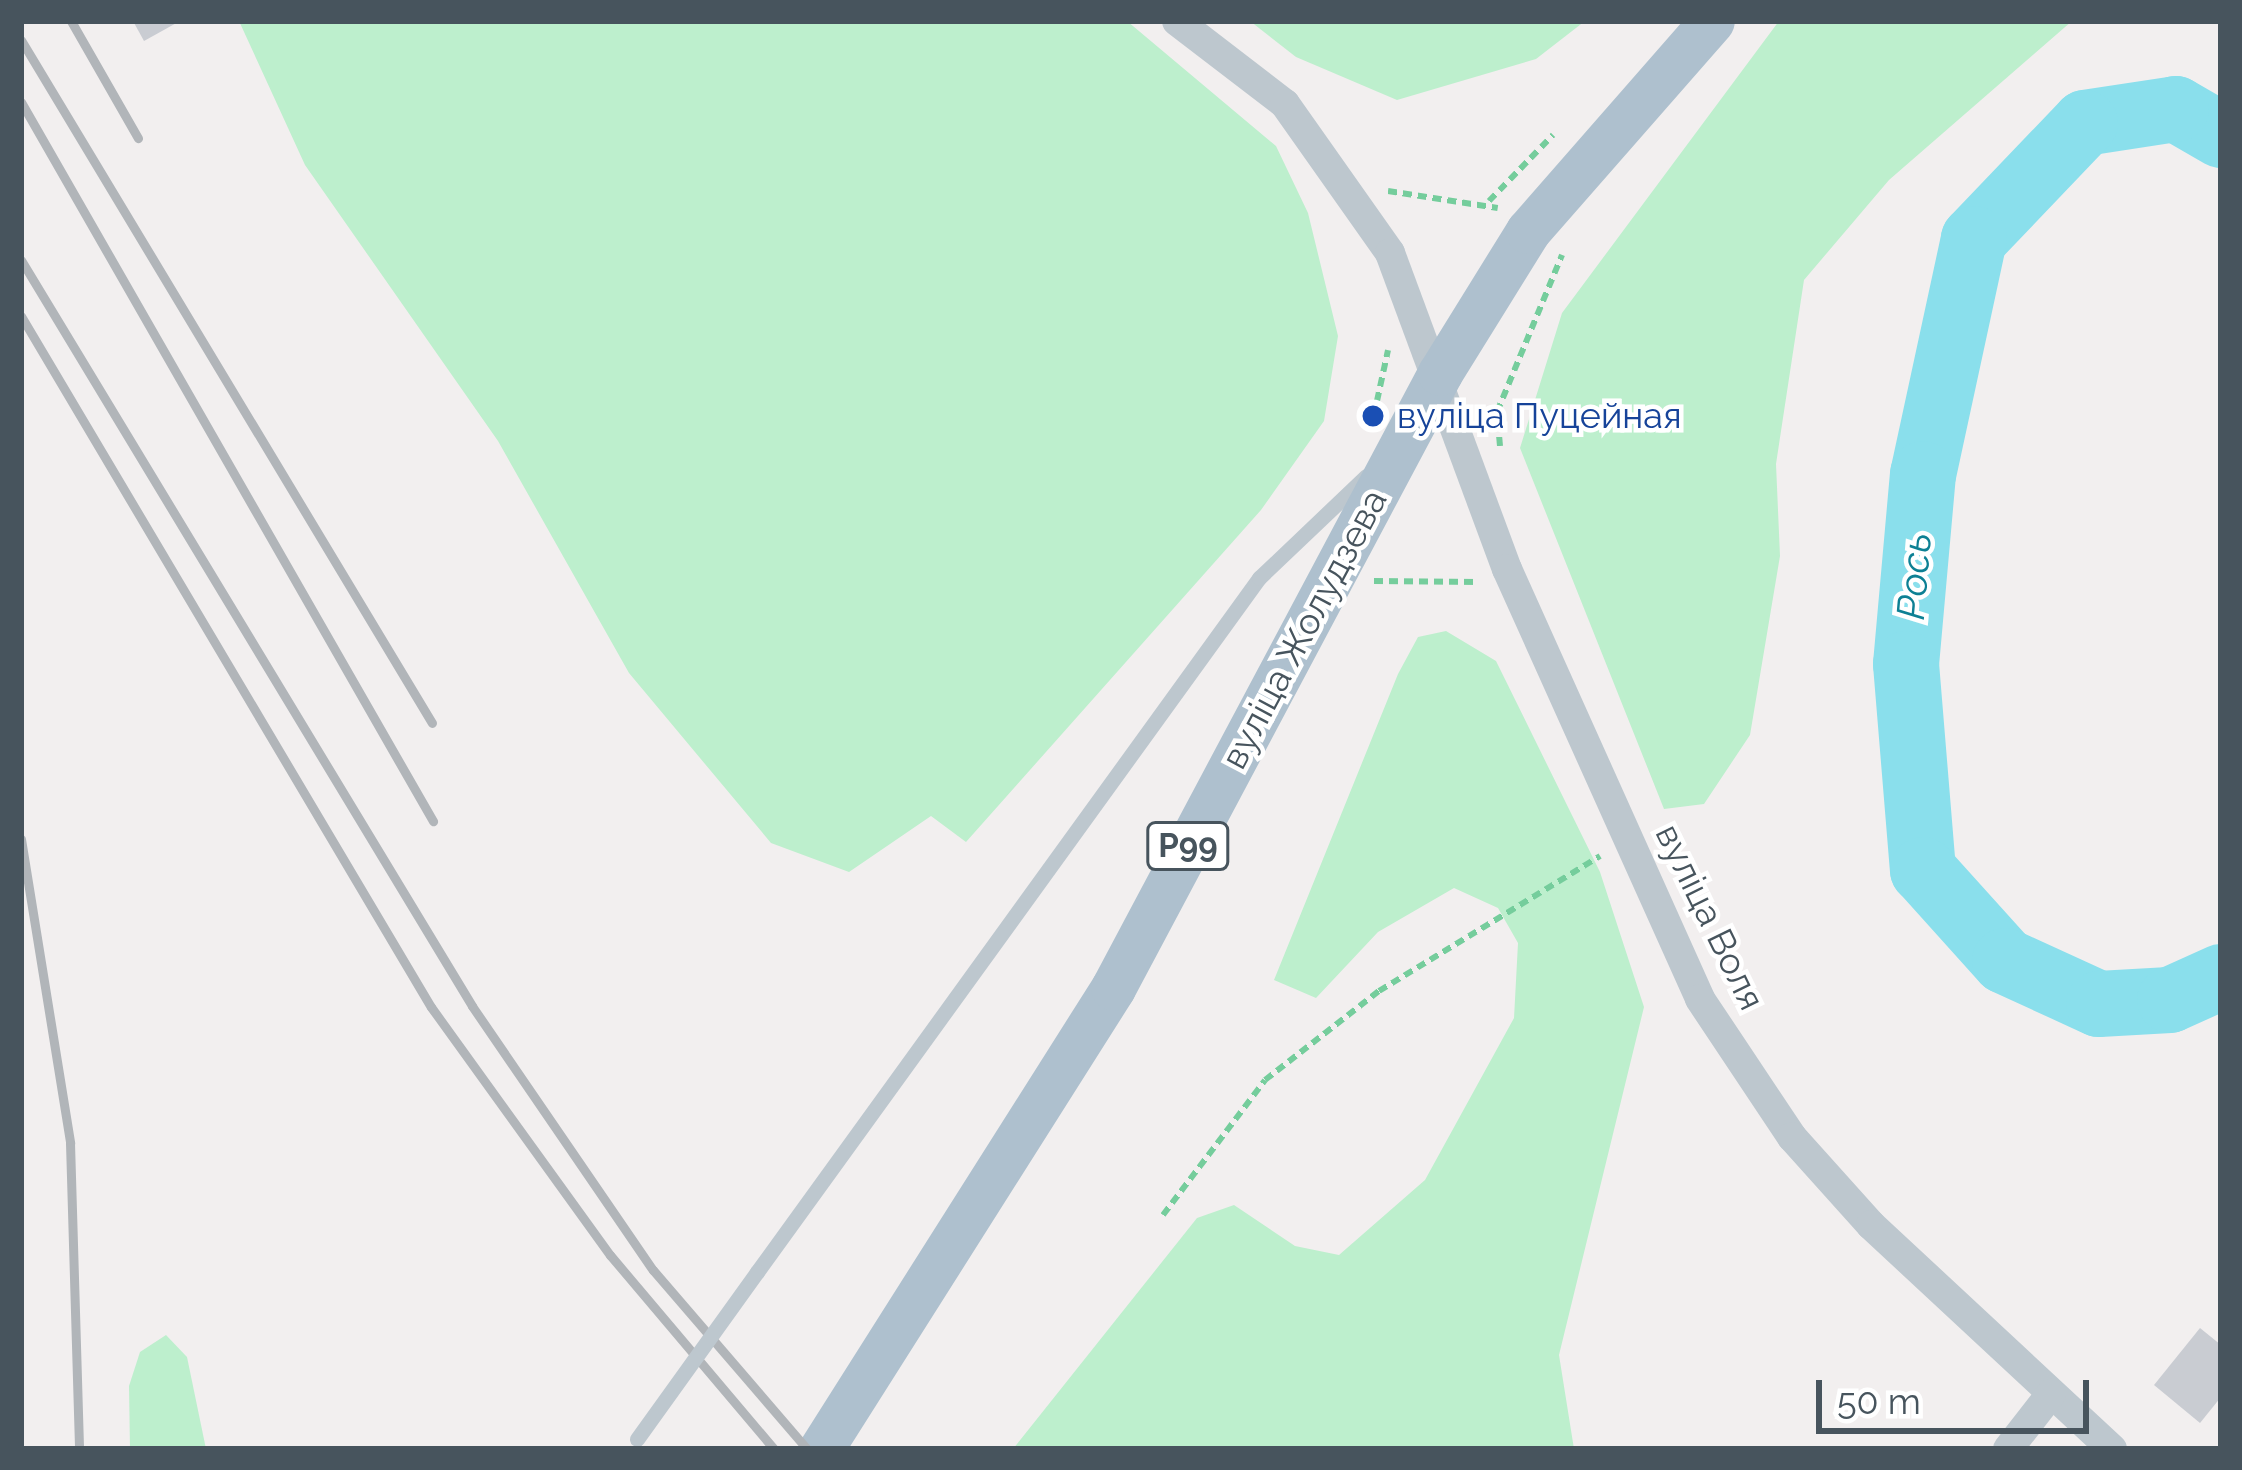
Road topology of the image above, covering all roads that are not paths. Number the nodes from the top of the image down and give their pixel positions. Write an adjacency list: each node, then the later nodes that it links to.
1 (1177, 21): 3 (street, вуліца Воля)
2 (1712, 21): 3 (main road, вуліца Жолудзева / Р99)
3 (1440, 373): 4 (main road, вуліца Жолудзева / Р99); 5 (street, вуліца Воля)
4 (1404, 440): 6 (lane, bridge); 7 (main road, вуліца Жолудзева / Р99)
5 (2051, 1394): 8 (street); 9 (street, вуліца Воля)
6 (633, 1444)
7 (820, 1449)
8 (2008, 1449)
9 (2112, 1449)

